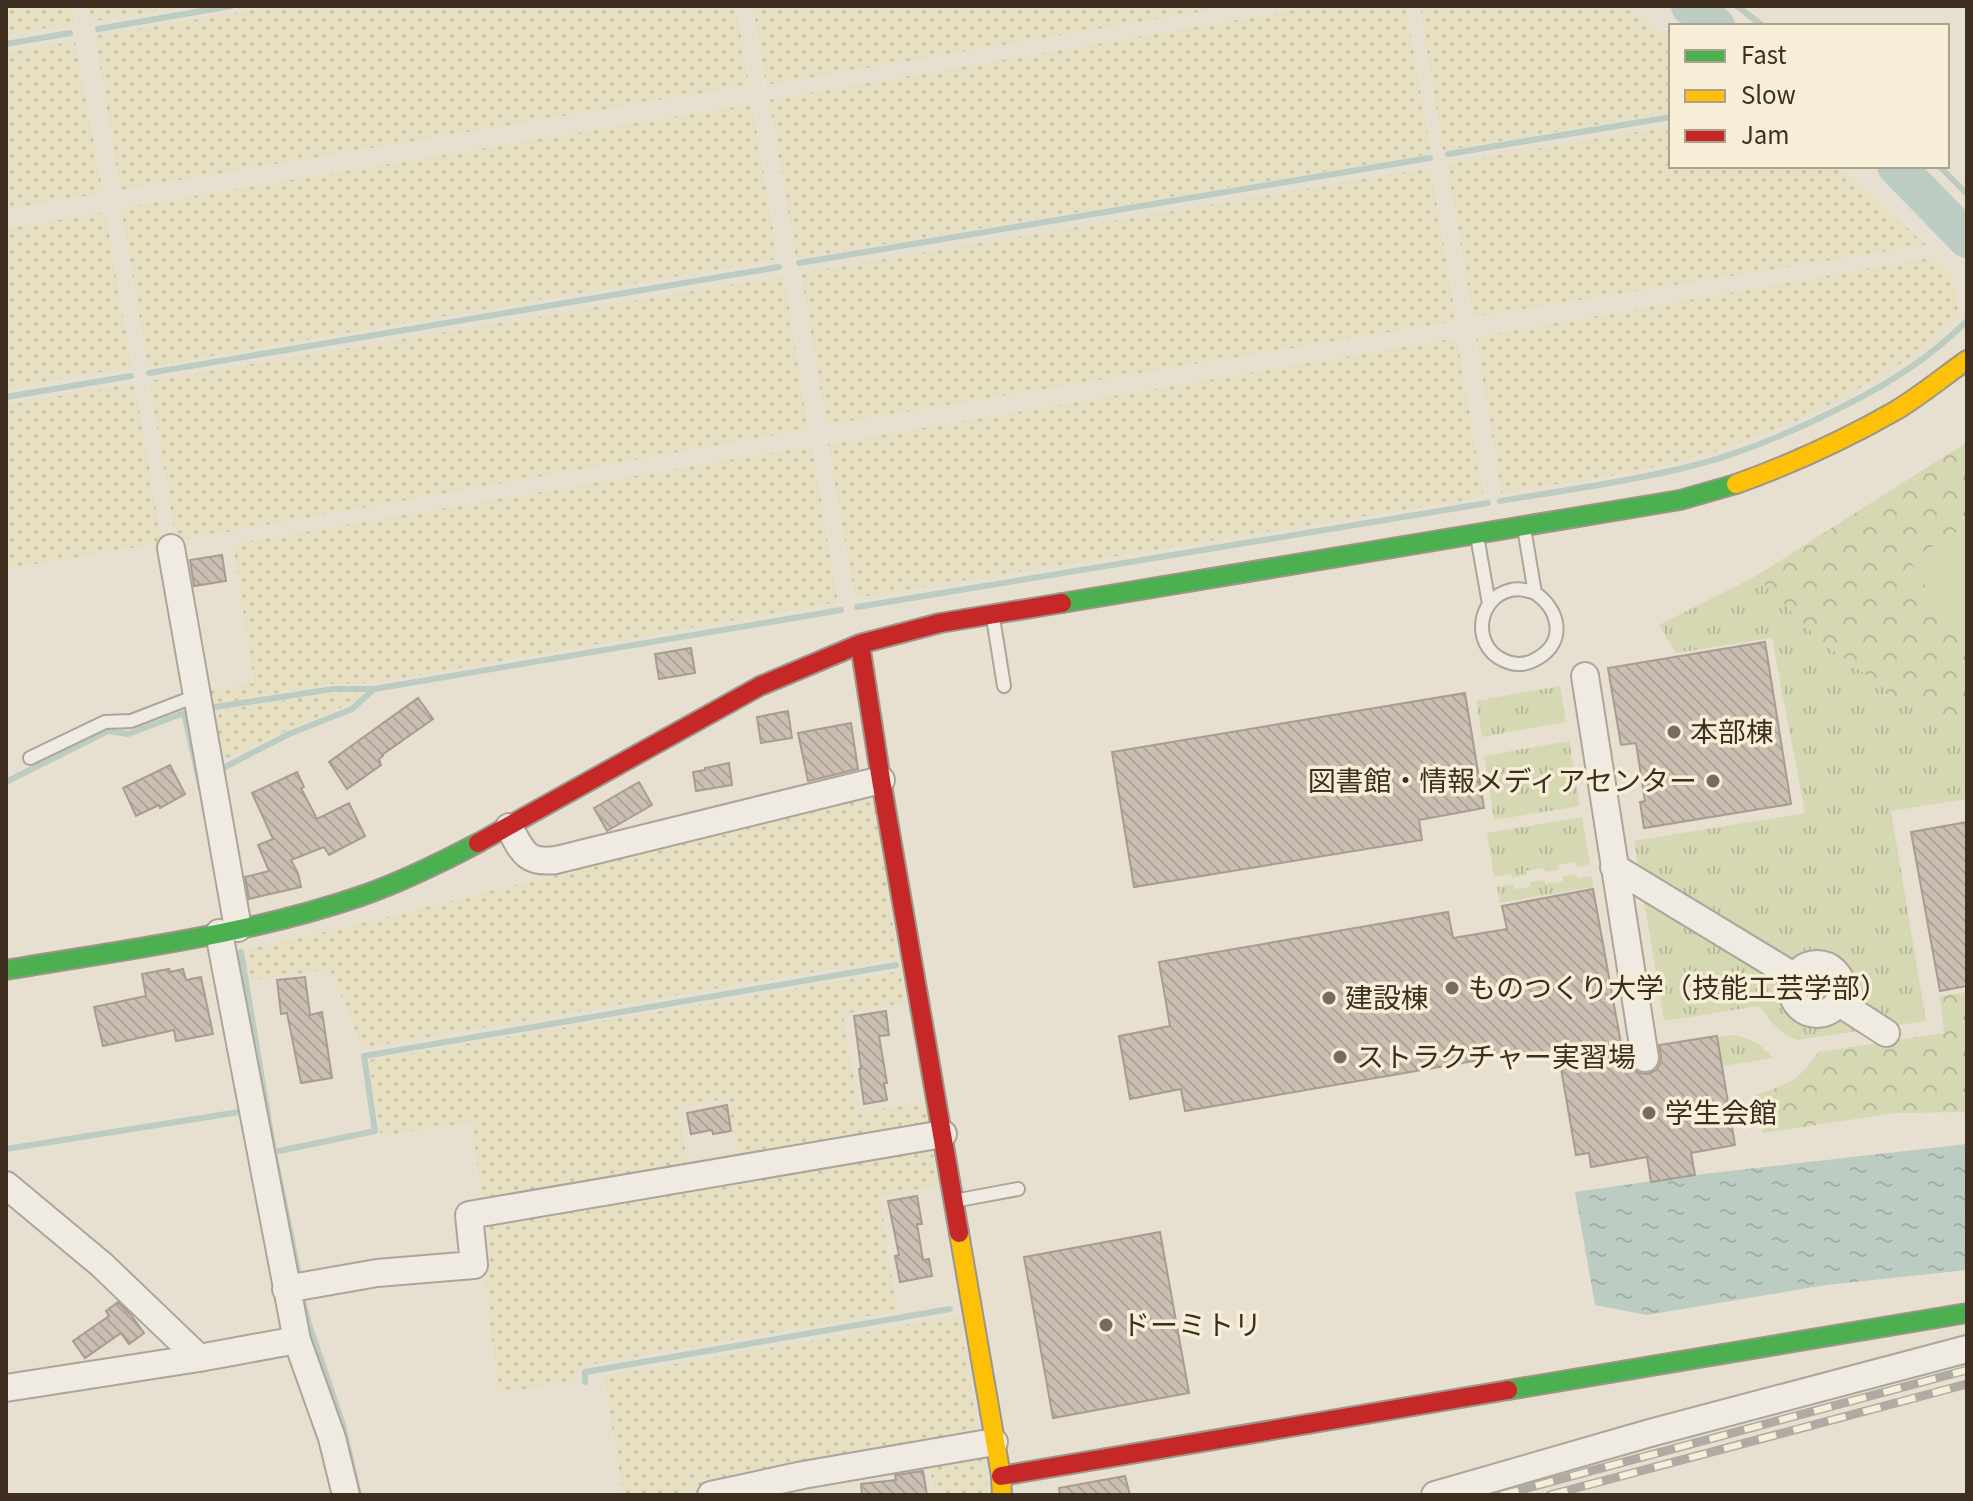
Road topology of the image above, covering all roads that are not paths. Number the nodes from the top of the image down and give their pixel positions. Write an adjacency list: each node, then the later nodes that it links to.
1 (1967, 360): 2 (street)
2 (1524, 527): 3 (street); 5 (lane)
3 (1477, 535): 6 (lane); 7 (street)
4 (171, 548): 11 (street)
5 (1535, 593): 6 (lane); 6 (lane)
6 (1489, 604)
7 (992, 614): 8 (street); 10 (lane)
8 (860, 644): 13 (street); 14 (street)
9 (1585, 676): 15 (street)
10 (1004, 686)
11 (196, 696): 12 (lane); 16 (street)
12 (30, 758)
13 (881, 780): 14 (street); 20 (street)
14 (509, 827): 16 (street)
15 (1614, 867): 18 (street); 19 (street)
16 (229, 931): 17 (street); 24 (street)
17 (6, 970)
18 (1886, 1033)
19 (1645, 1058)
20 (943, 1134): 23 (street); 24 (street)
21 (6, 1185): 28 (street)
22 (1018, 1189): 23 (lane)
23 (952, 1202): 30 (street)
24 (286, 1289): 26 (street)
25 (1967, 1313): 31 (street)
26 (297, 1340): 28 (street); 33 (street)
27 (1967, 1349): 35 (street)
28 (199, 1358): 29 (street)
29 (6, 1388)
30 (994, 1442): 31 (street); 32 (street)
31 (1002, 1486)
32 (758, 1490): 34 (street)
33 (346, 1495)
34 (711, 1495)
35 (1435, 1495)

